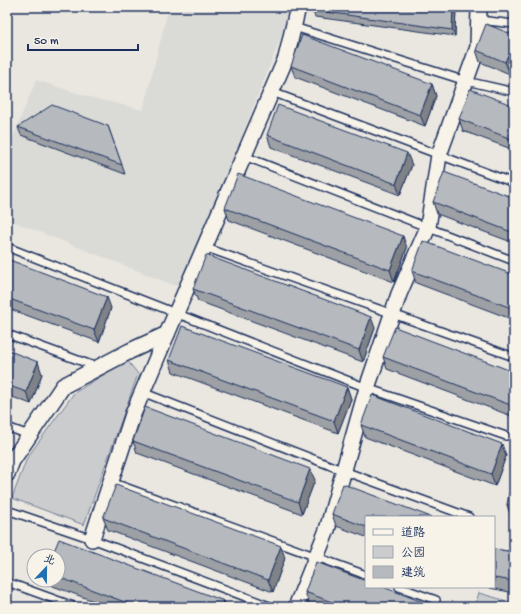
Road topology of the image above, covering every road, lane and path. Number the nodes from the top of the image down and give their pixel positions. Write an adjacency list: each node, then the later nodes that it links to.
1 (298, 7): 4 (street)
2 (479, 14): 3 (lane); 5 (street)
3 (514, 24)
4 (294, 27): 5 (lane); 6 (street)
5 (466, 81): 7 (lane); 8 (street)
6 (272, 92): 8 (lane); 9 (street)
7 (514, 92)
8 (439, 155): 10 (lane); 11 (street)
9 (244, 156): 11 (lane); 13 (street)
10 (514, 183)
11 (428, 227): 14 (lane); 16 (street)
12 (7, 247): 15 (lane)
13 (204, 247): 15 (street); 16 (lane)
14 (514, 261)
15 (176, 313): 18 (street); 21 (lane)
16 (393, 314): 19 (lane); 21 (street)
17 (7, 334): 20 (lane)
18 (166, 334): 20 (street); 22 (street)
19 (514, 357)
20 (99, 368): 24 (street)
21 (367, 388): 25 (lane); 26 (street)
22 (142, 392): 26 (lane); 28 (street)
23 (7, 427): 24 (lane)
24 (29, 435): 27 (street)
25 (506, 436)
26 (344, 471): 30 (lane); 32 (street)
27 (7, 474)
28 (111, 482): 31 (street); 32 (lane)
29 (7, 510): 31 (lane)
30 (465, 516)
31 (92, 540): 38 (lane)
32 (316, 557): 33 (lane); 39 (street)
33 (365, 575)
34 (7, 582): 37 (lane)
35 (402, 588): 36 (lane)
36 (436, 600)
37 (76, 607)
38 (272, 607)
39 (296, 607)

